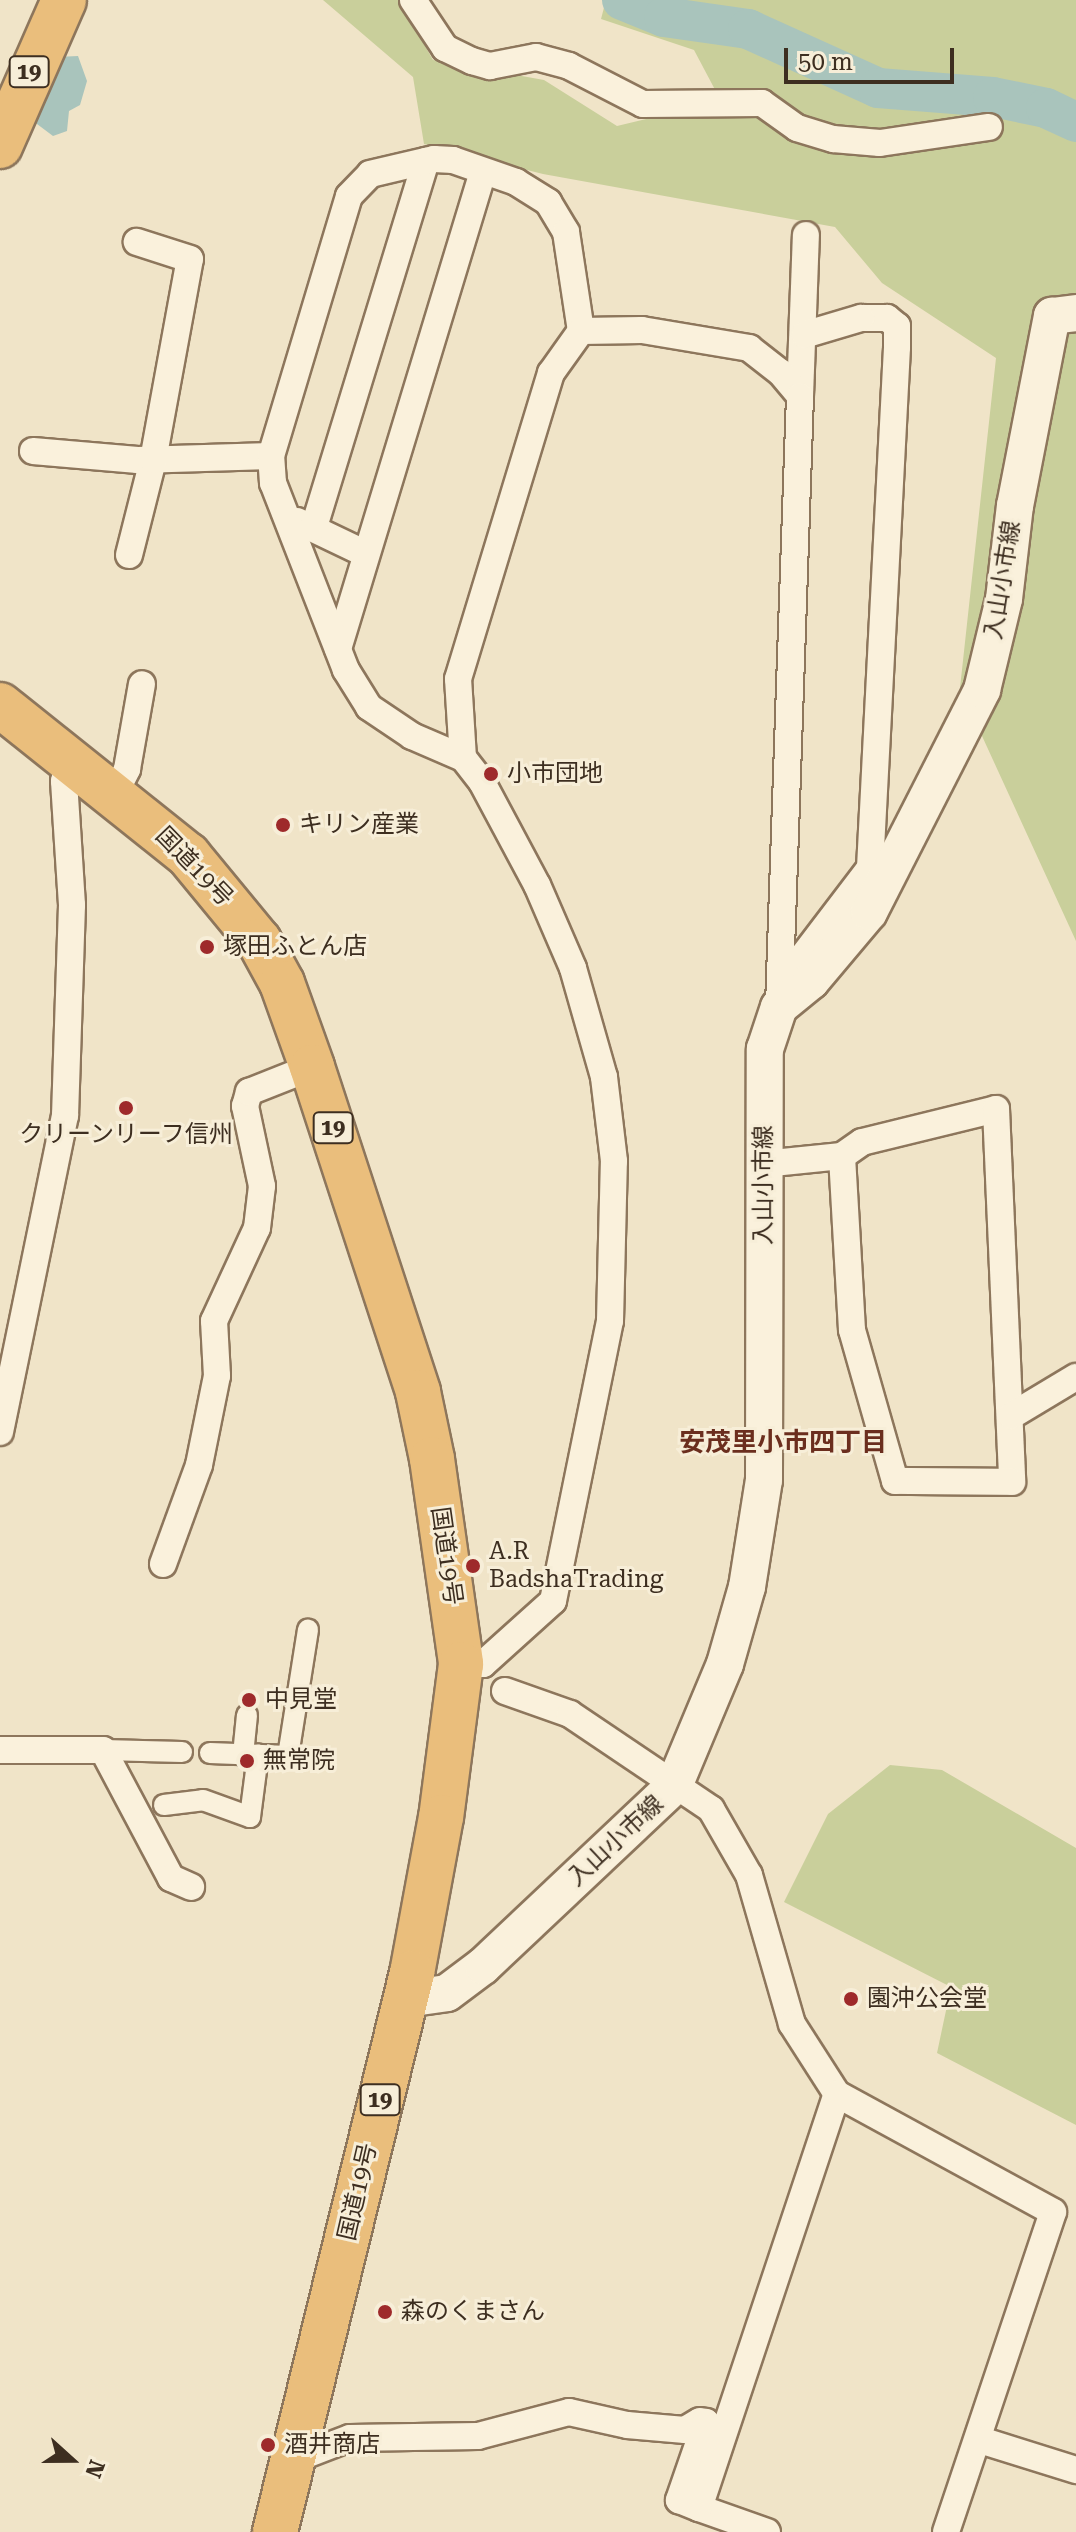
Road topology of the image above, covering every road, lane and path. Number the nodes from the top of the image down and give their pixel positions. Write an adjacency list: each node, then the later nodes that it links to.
1 (64, 0): 4 (highway, 19)
2 (413, 0): 3 (street)
3 (989, 127)
4 (0, 146)
5 (426, 161): 6 (street); 14 (street); 17 (street)
6 (483, 172): 10 (street); 18 (street)
7 (806, 235): 11 (street)
8 (137, 242): 15 (street)
9 (1076, 313): 27 (main road, 入山小市線)
10 (581, 331): 12 (street); 23 (street)
11 (804, 335): 12 (street); 26 (street)
12 (800, 396): 26 (street)
13 (33, 451): 15 (street)
14 (271, 456): 15 (street); 16 (street)
15 (153, 460): 19 (street)
16 (287, 517): 17 (street); 20 (street)
17 (314, 527): 18 (street)
18 (366, 554): 20 (street)
19 (129, 555)
20 (338, 649): 23 (street)
21 (142, 684): 25 (street)
22 (0, 705): 24 (highway, 国道19号 / 19)
23 (463, 758): 36 (street)
24 (69, 762): 25 (highway, 国道19号 / 19); 33 (street)
25 (114, 795): 28 (highway, 国道19号 / 19)
26 (780, 969): 27 (street)
27 (779, 1007): 30 (main road, 入山小市線)
28 (312, 1067): 34 (street); 36 (highway, 国道19号 / 19)
29 (842, 1156): 30 (street); 32 (street); 32 (street)
30 (763, 1164): 44 (main road, 入山小市線)
31 (1076, 1377): 32 (street)
32 (1011, 1416)
33 (0, 1432)
34 (163, 1564)
35 (308, 1630): 43 (street)
36 (461, 1664): 47 (highway, 国道19号 / 19)
37 (505, 1691): 44 (street)
38 (247, 1715): 43 (street)
39 (0, 1750): 40 (street)
40 (103, 1750): 41 (street); 46 (street)
41 (182, 1752)
42 (210, 1753): 43 (street)
43 (251, 1755): 45 (street)
44 (674, 1786): 47 (main road, 入山小市線); 48 (street)
45 (164, 1805)
46 (191, 1887)
47 (406, 1999): 50 (highway, 国道19号 / 19)
48 (837, 2094): 49 (street); 52 (street)
49 (980, 2440): 51 (street); 55 (street)
50 (295, 2459): 52 (street); 53 (highway, 国道19号 / 19)
51 (1076, 2470)
52 (699, 2508): 54 (street)
53 (275, 2532)
54 (767, 2532)
55 (946, 2532)

